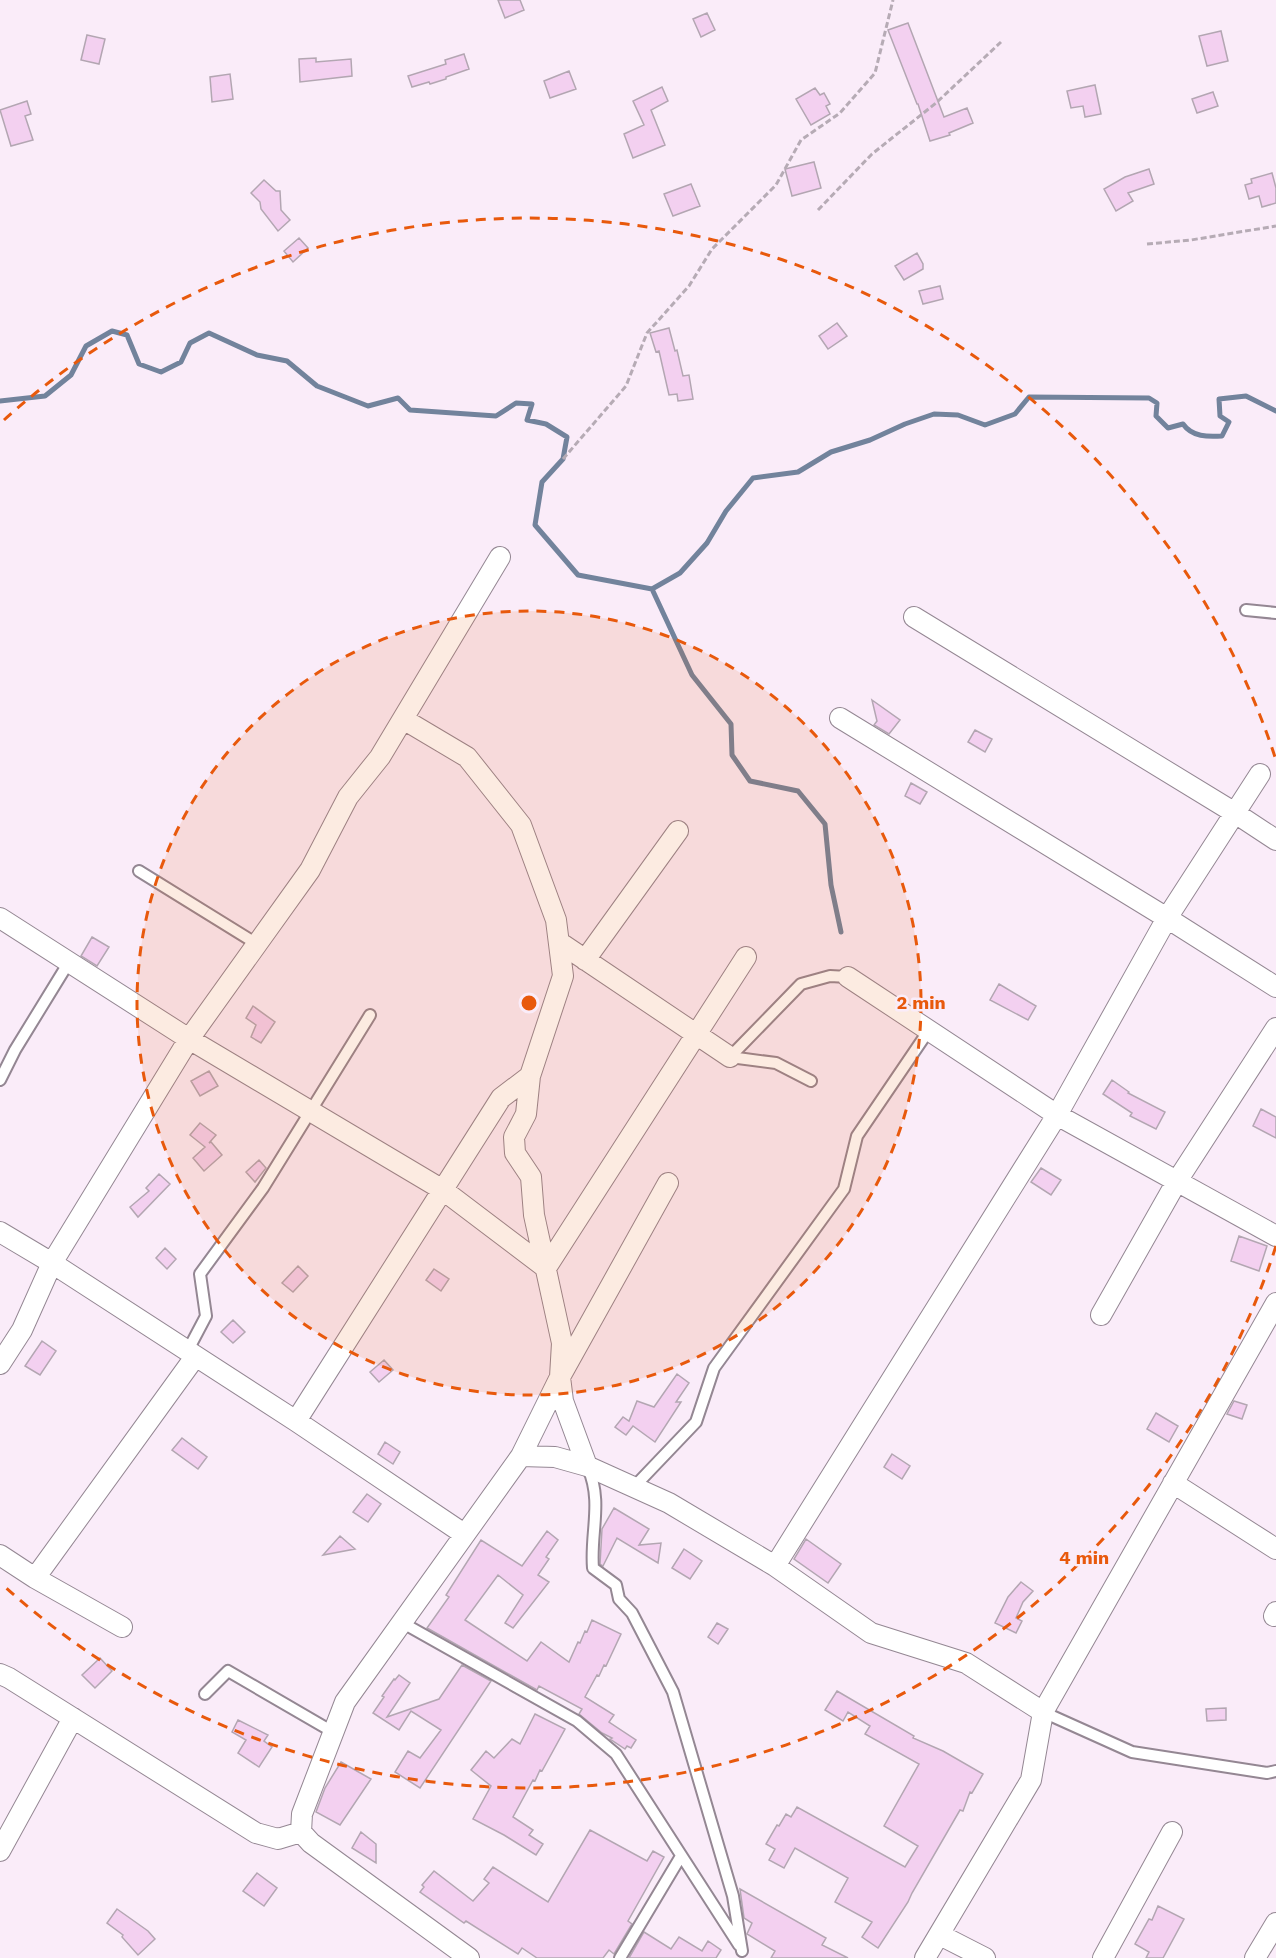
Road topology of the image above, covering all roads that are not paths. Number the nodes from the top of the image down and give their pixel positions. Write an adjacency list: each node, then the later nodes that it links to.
1 (500, 557): 6 (street)
2 (1246, 610): 3 (lane)
3 (1276, 613)
4 (914, 617): 8 (street)
5 (840, 718): 13 (street)
6 (403, 719): 14 (street); 15 (street)
7 (1260, 774): 8 (street)
8 (1235, 813): 10 (street); 13 (street)
9 (678, 831): 17 (street)
10 (1276, 840)
11 (139, 871): 15 (lane)
12 (0, 918): 18 (street)
13 (1167, 918): 20 (street); 31 (street)
14 (559, 942): 17 (street); 27 (street)
15 (257, 944): 25 (street)
16 (746, 957): 24 (street)
17 (585, 960): 24 (street)
18 (69, 962): 25 (street); 28 (lane)
19 (848, 977): 23 (street); 26 (lane)
20 (1276, 987)
21 (370, 1015): 30 (lane)
22 (1276, 1028): 32 (street)
23 (929, 1030): 31 (street); 48 (lane)
24 (696, 1035): 26 (street); 38 (street)
25 (189, 1039): 30 (street); 37 (street)
26 (730, 1057): 29 (lane)
27 (531, 1076): 34 (street); 38 (street)
28 (0, 1080)
29 (812, 1081)
30 (311, 1111): 34 (street); 41 (lane)
31 (1057, 1115): 32 (street); 52 (street)
32 (1177, 1181): 36 (street); 40 (street)
33 (668, 1183): 43 (street)
34 (443, 1190): 38 (street); 44 (street)
35 (0, 1232): 37 (street)
36 (1276, 1236)
37 (52, 1263): 41 (street); 42 (street)
38 (546, 1268): 43 (street)
39 (1276, 1303): 47 (street)
40 (1101, 1315)
41 (191, 1355): 44 (street); 53 (street)
42 (0, 1364)
43 (560, 1377): 45 (street); 46 (street)
44 (296, 1421): 49 (street)
45 (521, 1456): 46 (street); 49 (street)
46 (587, 1466): 48 (street); 68 (lane)
47 (1173, 1484): 50 (street); 58 (street)
48 (634, 1487): 52 (street)
49 (464, 1534): 54 (street)
50 (1276, 1549)
51 (0, 1555): 53 (street)
52 (775, 1566): 58 (street)
53 (34, 1578): 55 (street)
54 (401, 1622): 60 (street); 65 (lane)
55 (122, 1627)
56 (0, 1674): 59 (street)
57 (205, 1694): 60 (lane)
58 (1043, 1712): 61 (lane); 67 (street)
59 (74, 1718): 62 (street); 64 (street)
60 (333, 1732): 62 (street)
61 (1276, 1771)
62 (301, 1832): 69 (street)
63 (1172, 1832): 73 (street)
64 (0, 1851)
65 (681, 1856): 68 (lane); 70 (lane)
66 (1276, 1923): 74 (street)
67 (940, 1935): 71 (street); 72 (street)
68 (744, 1955)
69 (469, 1958)
70 (620, 1958)
71 (925, 1958)
72 (985, 1958)
73 (1103, 1958)
74 (1255, 1958)

